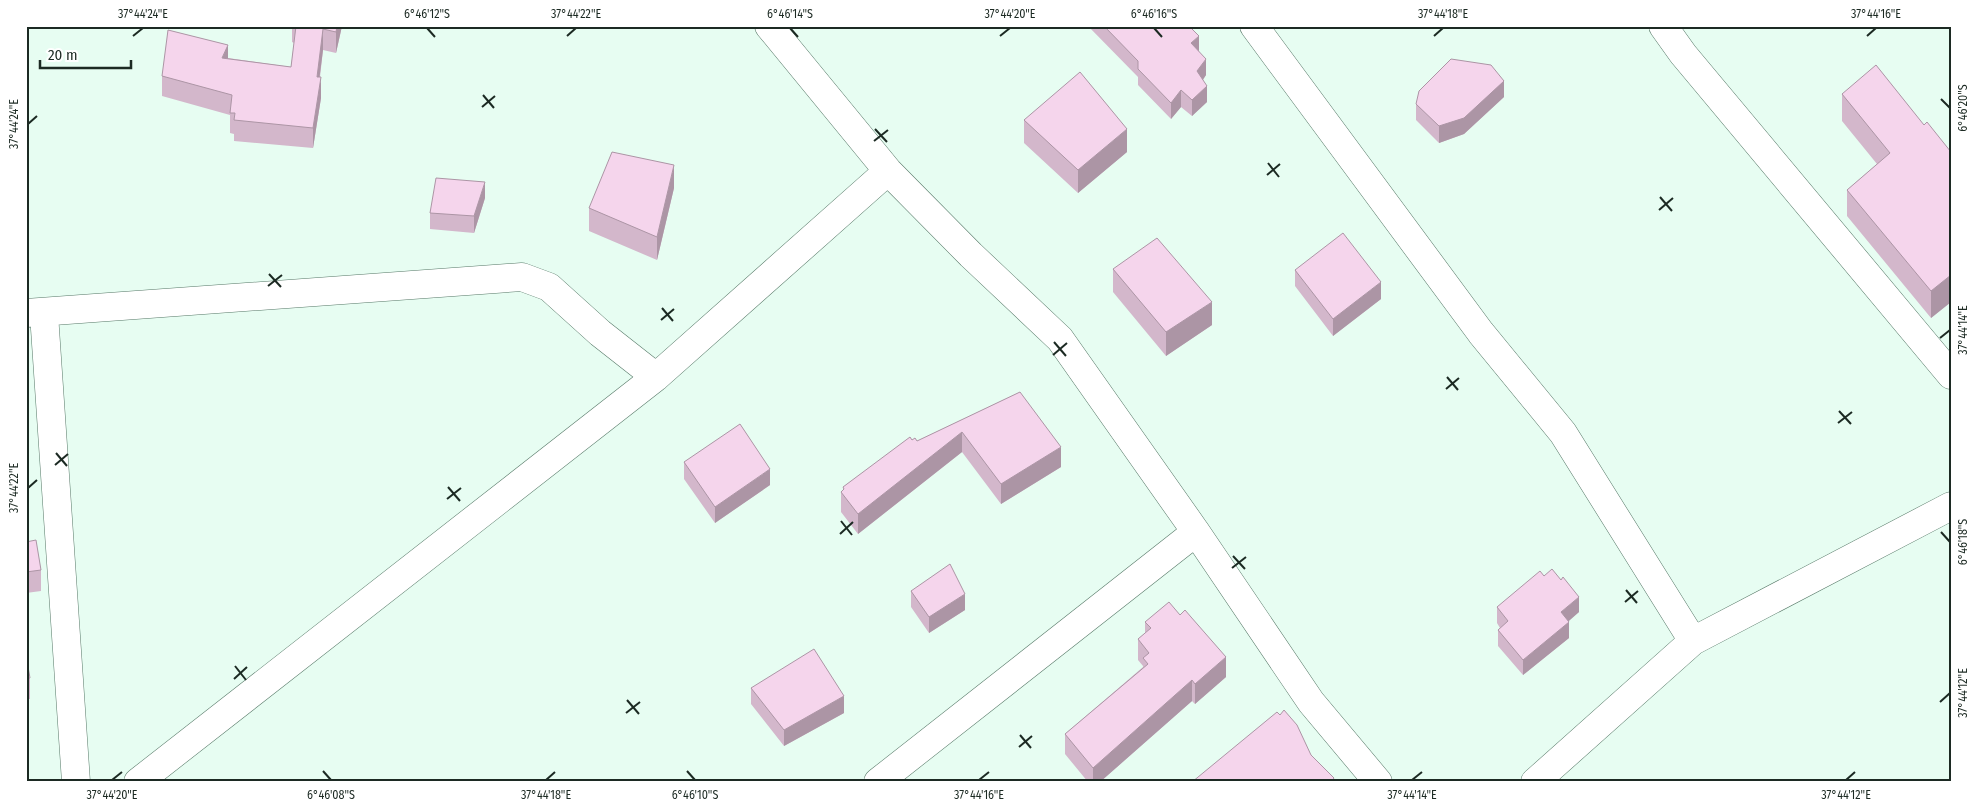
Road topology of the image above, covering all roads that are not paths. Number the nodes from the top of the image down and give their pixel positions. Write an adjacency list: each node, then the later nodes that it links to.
1 (769, 26): 4 (street)
2 (1254, 26): 10 (street)
3 (1663, 26): 6 (street)
4 (888, 171): 7 (street); 9 (street)
5 (35, 313): 7 (street); 11 (street)
6 (1951, 375)
7 (656, 377): 12 (street)
8 (1951, 506): 10 (street)
9 (1196, 532): 13 (street); 14 (street)
10 (1692, 641): 15 (street)
11 (76, 782)
12 (138, 782)
13 (878, 782)
14 (1378, 782)
15 (1535, 782)

